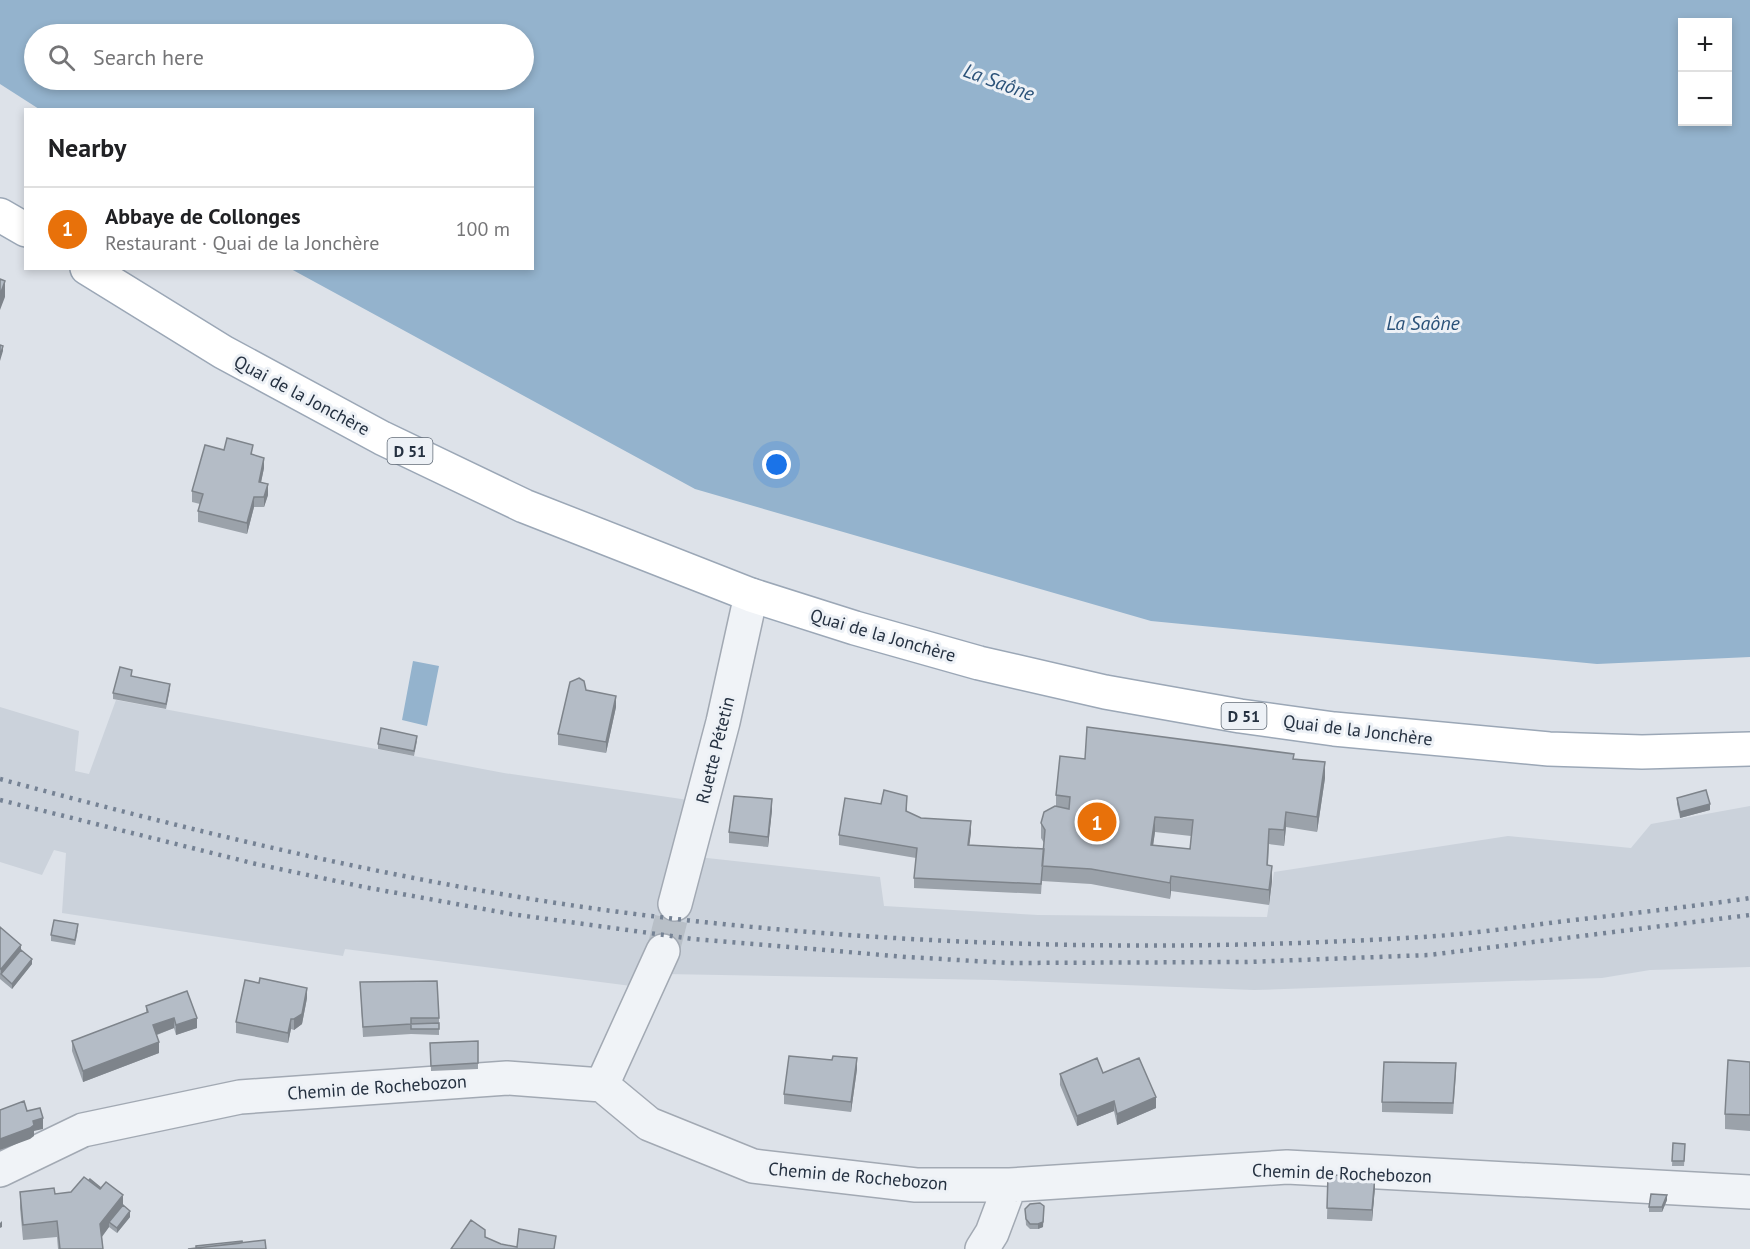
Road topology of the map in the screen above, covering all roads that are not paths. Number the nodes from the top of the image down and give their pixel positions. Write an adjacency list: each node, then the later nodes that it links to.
1 (0, 215): 2 (main road)
2 (24, 230)
3 (90, 270): 4 (main road, Quai de la Jonchère / D 51)
4 (751, 595): 5 (main road, Quai de la Jonchère / D 51); 6 (street, Ruette Pétetin)
5 (1750, 749)
6 (675, 904)
7 (663, 951): 8 (street)
8 (602, 1085): 9 (street, Chemin de Rochebozon); 10 (street, Chemin de Rochebozon)
9 (0, 1170)
10 (1010, 1185): 11 (street, Chemin de Rochebozon); 12 (street)
11 (1750, 1192)
12 (982, 1249)

